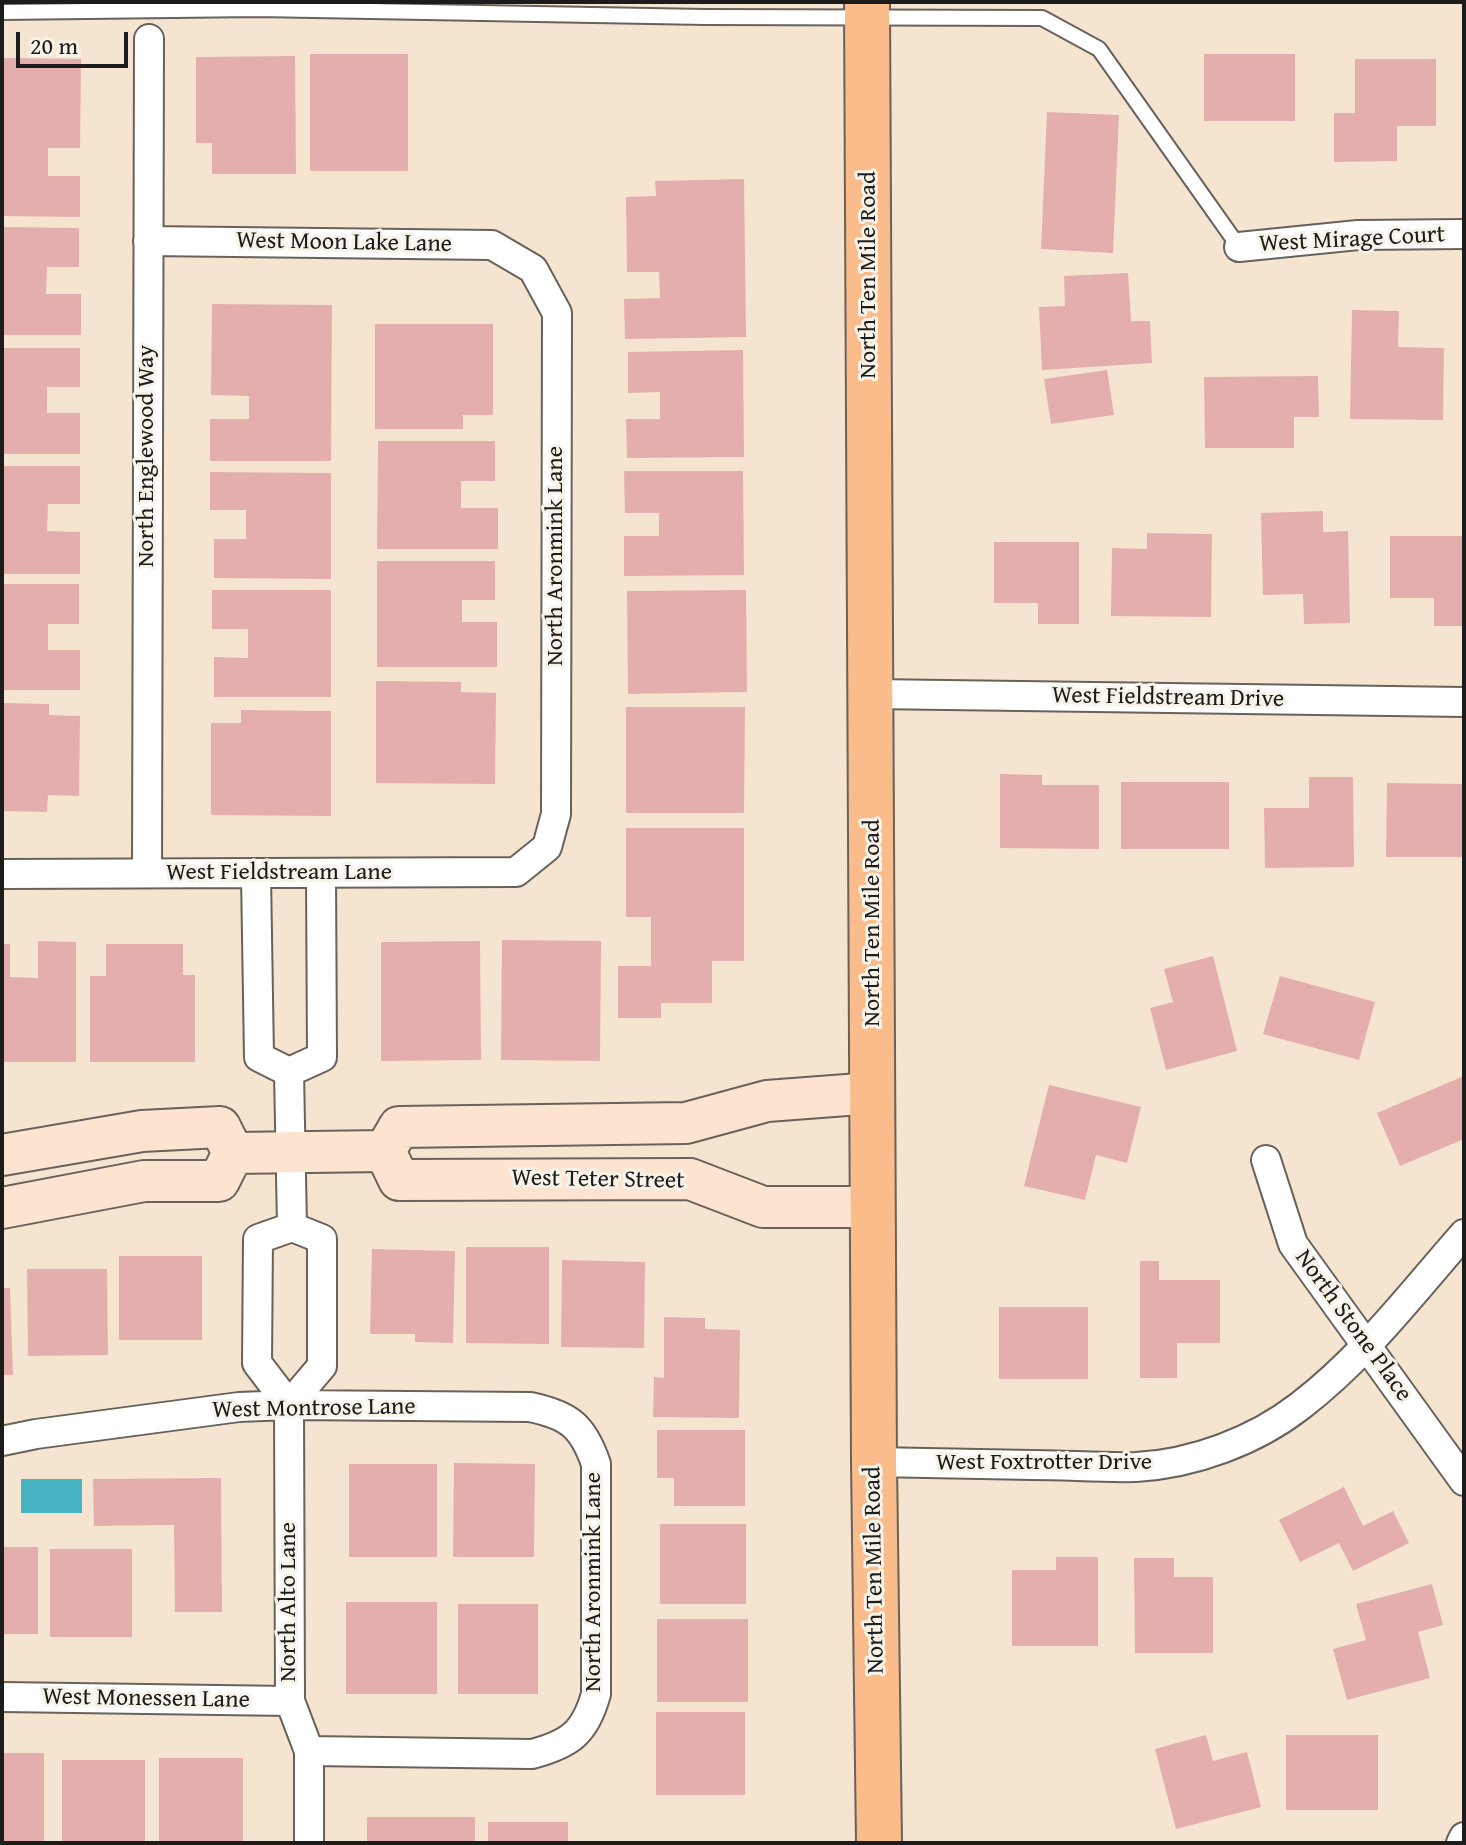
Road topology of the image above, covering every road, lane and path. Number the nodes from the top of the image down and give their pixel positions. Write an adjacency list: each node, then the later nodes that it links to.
1 (867, 10): 2 (lane); 6 (lane); 8 (main road, North Ten Mile Road)
2 (2, 12)
3 (149, 39): 5 (street, North Englewood Way)
4 (1464, 234): 6 (street, West Mirage Court)
5 (148, 241): 7 (street, West Moon Lake Lane); 11 (street, North Englewood Way)
6 (1239, 247)
7 (533, 269): 10 (street, North Aronmink Lane)
8 (872, 694): 9 (street, West Fieldstream Drive); 16 (main road, North Ten Mile Road)
9 (1464, 702)
10 (547, 847): 13 (street, West Fieldstream Lane)
11 (147, 873): 12 (street, West Fieldstream Lane); 14 (street, West Fieldstream Lane)
12 (2, 874)
13 (321, 874): 14 (street, West Fieldstream Lane); 15 (street)
14 (256, 875): 15 (street)
15 (289, 1072): 18 (street)
16 (873, 1093): 17 (street); 22 (main road, North Ten Mile Road)
17 (385, 1151): 18 (street); 22 (street, West Teter Street)
18 (291, 1152): 19 (street); 24 (street)
19 (233, 1153): 20 (street); 23 (street)
20 (2, 1155)
21 (1266, 1160): 26 (street, North Stone Place)
22 (873, 1207): 30 (main road, North Ten Mile Road)
23 (2, 1208)
24 (292, 1227): 27 (street); 27 (street)
25 (1464, 1234): 26 (street, West Foxtrotter Drive)
26 (1365, 1347): 30 (street, West Foxtrotter Drive); 31 (street, North Stone Place)
27 (289, 1405): 28 (street, West Montrose Lane); 29 (street, West Montrose Lane); 33 (street, North Alto Lane)
28 (576, 1426): 34 (street, North Aronmink Lane)
29 (2, 1441)
30 (874, 1462): 37 (main road, North Ten Mile Road)
31 (1464, 1481)
32 (2, 1697): 33 (street, West Monessen Lane)
33 (290, 1701): 34 (street, North Alto Lane)
34 (309, 1751): 36 (street, North Alto Lane)
35 (1464, 1837): 38 (street)
36 (309, 1843)
37 (879, 1843)
38 (1461, 1843)

